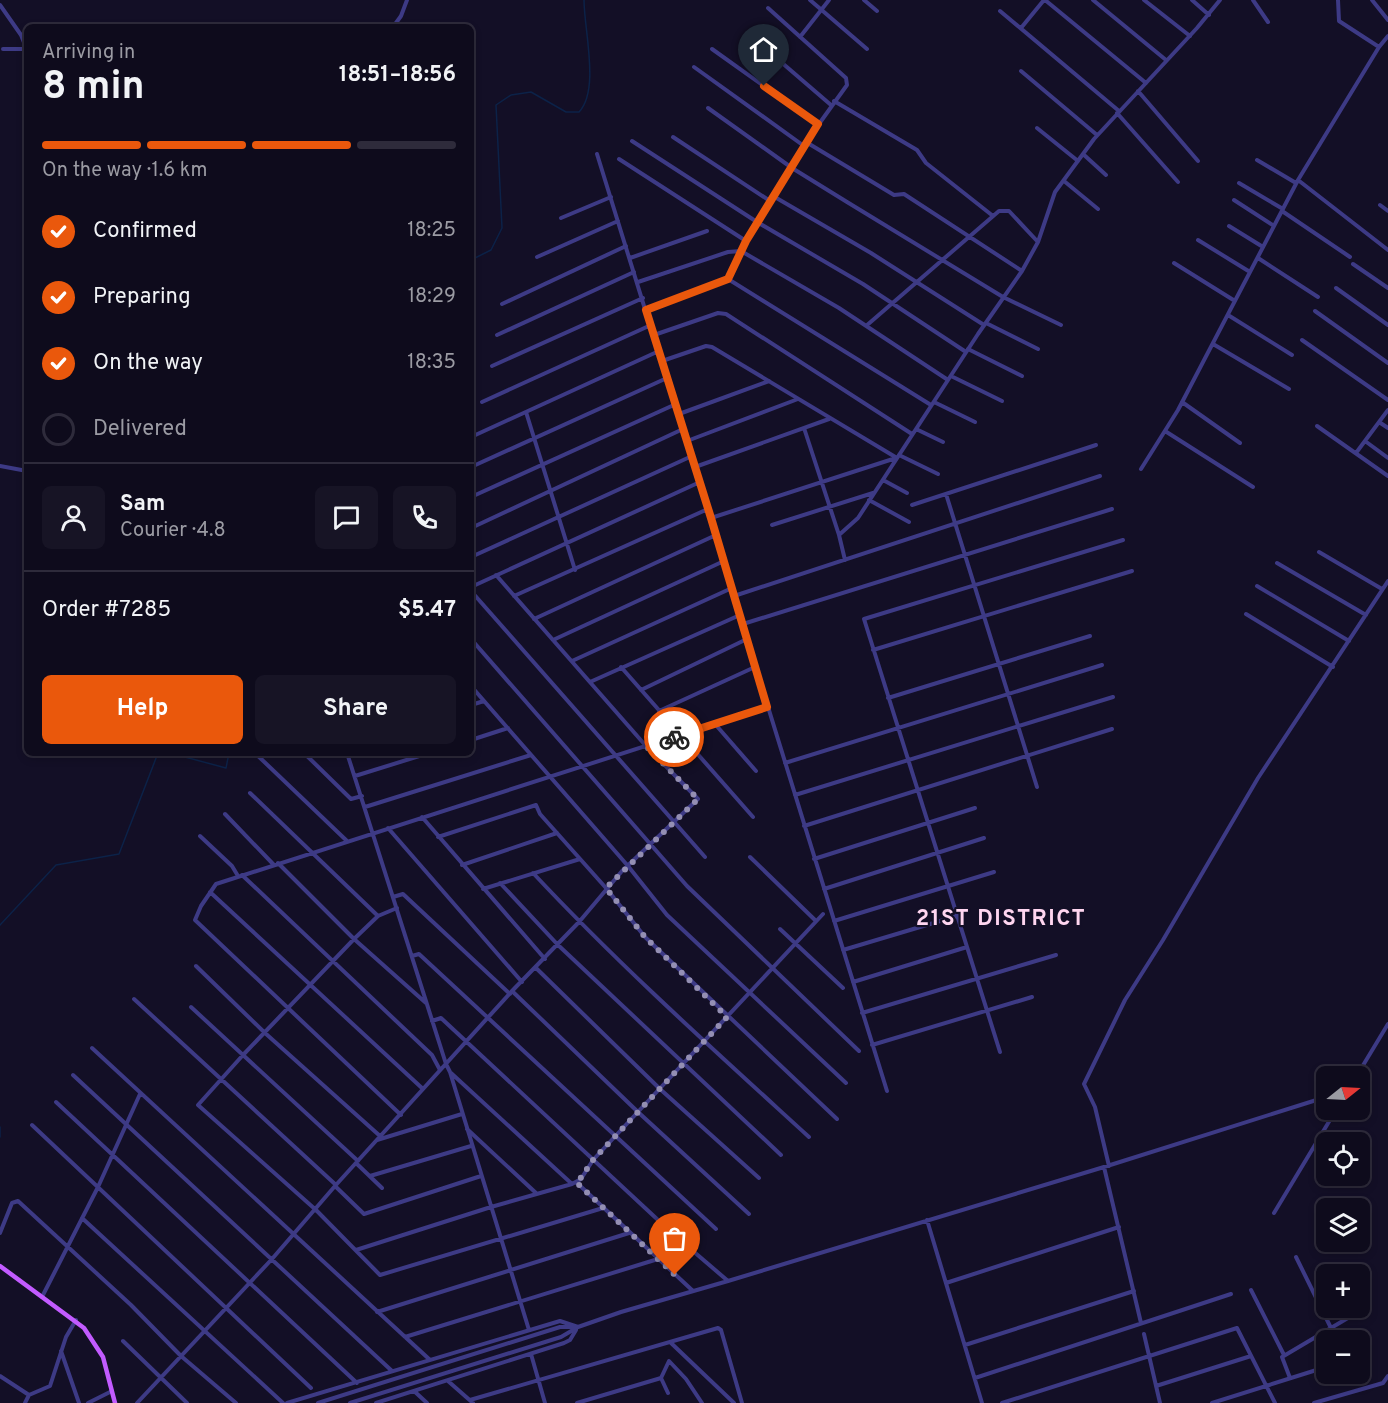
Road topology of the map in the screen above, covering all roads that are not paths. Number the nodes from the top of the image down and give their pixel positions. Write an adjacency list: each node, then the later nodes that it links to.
1 (407, 0): 22 (street)
2 (810, 0): 16 (street)
3 (829, 0): 16 (street)
4 (864, 0): 17 (street)
5 (1037, 0): 13 (street)
6 (1093, 0): 34 (street)
7 (1144, 0): 25 (street)
8 (1192, 0): 19 (street)
9 (1220, 0): 19 (street)
10 (1253, 0): 21 (street)
11 (1338, 0): 29 (street)
12 (1372, 0): 20 (street)
13 (1044, 1): 23 (street); 37 (street)
14 (0, 5): 27 (street)
15 (768, 8): 24 (street)
16 (822, 10): 24 (street); 33 (street)
17 (877, 11)
18 (1000, 11): 23 (street)
19 (1209, 15): 25 (street)
20 (1388, 20)
21 (1268, 22)
22 (395, 24)
23 (1021, 28): 41 (street)
24 (800, 36): 39 (street)
25 (1190, 36): 34 (street)
26 (1388, 36): 29 (street)
27 (24, 42)
28 (759, 42): 39 (street)
29 (1379, 47): 58 (street)
30 (3, 49): 31 (street)
31 (24, 49)
32 (712, 49): 42 (street)
33 (867, 49)
34 (1166, 60): 37 (street)
35 (694, 67): 47 (street)
36 (1021, 71): 44 (street)
37 (1146, 83): 38 (street)
38 (1138, 91): 41 (street); 53 (street)
39 (833, 103): 42 (street); 68 (street)
40 (708, 108): 54 (street)
41 (1118, 112): 44 (street); 57 (street)
42 (818, 124): 47 (street)
43 (1037, 128): 52 (street)
44 (1097, 135): 49 (street)
45 (673, 137): 63 (street)
46 (632, 141): 71 (street)
47 (805, 144): 54 (street); 75 (street)
48 (597, 154): 61 (street)
49 (1083, 154): 52 (street); 55 (street)
50 (619, 159): 77 (street)
51 (1257, 160): 58 (street)
52 (1078, 161): 56 (street)
53 (1198, 161)
54 (792, 168): 60 (street); 87 (street)
55 (1106, 175)
56 (1064, 181): 65 (street); 78 (street)
57 (1178, 182)
58 (1297, 182): 66 (street); 81 (street)
59 (1239, 183): 66 (street)
60 (773, 196): 63 (street); 95 (street)
61 (610, 197): 69 (street); 70 (street)
62 (1234, 200): 73 (street)
63 (770, 201): 71 (street)
64 (1380, 205): 67 (street)
65 (1098, 209)
66 (1282, 210): 73 (street); 84 (street)
67 (1388, 212)
68 (993, 216): 75 (street); 78 (street)
69 (561, 218)
70 (618, 221): 79 (street); 83 (street)
71 (757, 222): 77 (street); 102 (street)
72 (1229, 226): 80 (street)
73 (1274, 226): 80 (street)
74 (707, 231): 85 (street)
75 (970, 237): 87 (street); 90 (street)
76 (1198, 240): 92 (street)
77 (746, 241): 82 (street)
78 (1038, 242): 90 (street)
79 (626, 246): 85 (street); 103 (street)
80 (1263, 247): 86 (street)
81 (1388, 250)
82 (741, 251): 93 (street); 94 (street); 111 (street)
83 (537, 257)
84 (1350, 257)
85 (630, 258): 91 (street)
86 (1258, 258): 92 (street); 99 (street)
87 (944, 259): 95 (street); 98 (street)
88 (1174, 263): 101 (street)
89 (1353, 264): 97 (street)
90 (1022, 271): 98 (street)
91 (634, 272): 94 (street); 112 (street)
92 (1250, 272): 101 (street)
93 (728, 279): 104 (street); 134 (street)
94 (638, 282): 100 (street)
95 (916, 282): 102 (street); 107 (street)
96 (1336, 288): 110 (street)
97 (1388, 288)
98 (1004, 297): 107 (street); 109 (street)
99 (1318, 297)
100 (643, 298): 104 (street); 122 (street)
101 (1235, 301): 106 (street)
102 (891, 303): 111 (street); 118 (street)
103 (502, 304)
104 (646, 310): 108 (street)
105 (1315, 312): 121 (street)
106 (1228, 315): 115 (street); 119 (street)
107 (985, 324): 116 (street); 118 (street)
108 (651, 325): 113 (street); 131 (street)
109 (1061, 325)
110 (1388, 325)
111 (866, 326): 125 (street)
112 (497, 335)
113 (654, 335): 117 (street); 147 (street)
114 (1302, 340): 129 (street)
115 (1213, 344): 127 (street); 132 (street)
116 (1038, 349)
117 (659, 351): 120 (street); 136 (street)
118 (967, 351): 123 (street); 125 (street)
119 (1292, 355)
120 (662, 361): 124 (street); 126 (street)
121 (1388, 363)
122 (492, 366)
123 (1022, 376)
124 (667, 378): 133 (street); 149 (street)
125 (949, 378): 130 (street); 134 (street)
126 (770, 381): 128 (street); 137 (street)
127 (1289, 389)
128 (799, 399): 138 (street); 150 (street)
129 (1388, 400)
130 (1002, 401)
131 (482, 402)
132 (1182, 402): 146 (street); 153 (street)
133 (676, 404): 137 (street); 159 (street)
134 (932, 404): 139 (street); 145 (street)
135 (1388, 410): 140 (street)
136 (526, 412): 148 (street); 149 (street)
137 (679, 414): 144 (street)
138 (830, 419): 142 (street); 157 (street)
139 (975, 422)
140 (1379, 422): 143 (street); 151 (street)
141 (1317, 426): 155 (street)
142 (804, 428): 162 (street); 170 (street)
143 (1388, 428)
144 (683, 429): 150 (street); 172 (street)
145 (916, 429): 147 (street); 152 (street)
146 (1165, 431): 163 (street); 171 (street)
147 (912, 434): 157 (street)
148 (474, 436)
149 (534, 438): 159 (street); 161 (street)
150 (687, 441): 156 (street)
151 (1365, 441): 155 (street); 158 (street)
152 (943, 442)
153 (1240, 443)
154 (1096, 445): 175 (street)
155 (1356, 453): 167 (street)
156 (692, 456): 162 (street); 182 (street)
157 (898, 456): 165 (street); 168 (street); 170 (street)
158 (1388, 458)
159 (543, 465): 172 (street); 176 (street)
160 (0, 466): 164 (street)
161 (474, 466)
162 (695, 467): 169 (street)
163 (1141, 469)
164 (24, 470)
165 (938, 474)
166 (1100, 476): 185 (street)
167 (1388, 476)
168 (882, 480): 173 (street); 174 (street)
169 (700, 482): 180 (street); 191 (street)
170 (822, 482): 179 (street); 183 (street)
171 (1253, 487)
172 (551, 491): 182 (street); 187 (street)
173 (874, 493): 177 (street); 179 (street)
174 (907, 493)
175 (946, 494): 178 (street); 185 (street)
176 (474, 496)
177 (869, 500): 184 (street); 189 (street)
178 (912, 505)
179 (830, 507): 186 (street); 189 (street)
180 (708, 509): 183 (street); 198 (street)
181 (1112, 509): 193 (street)
182 (559, 517): 191 (street); 194 (street)
183 (711, 518): 188 (street)
184 (909, 522)
185 (955, 524): 193 (street); 195 (street)
186 (772, 525)
187 (474, 527)
188 (716, 535): 196 (street); 214 (street)
189 (839, 535): 195 (street)
190 (1123, 540): 202 (street)
191 (567, 543): 198 (street); 200 (street)
192 (1319, 552): 206 (street)
193 (965, 555): 202 (street); 215 (street)
194 (474, 556)
195 (845, 560): 209 (street)
196 (724, 561): 205 (street); 218 (street)
197 (1277, 563): 212 (street)
198 (575, 570): 208 (street)
199 (1132, 571): 213 (street)
200 (496, 575): 204 (street); 208 (street)
201 (1388, 580): 206 (street)
202 (974, 586): 213 (street); 221 (street)
203 (1257, 586): 219 (street)
204 (474, 587)
205 (732, 588): 209 (street); 222 (street)
206 (1382, 590): 212 (street)
207 (474, 592): 247 (street)
208 (514, 596): 214 (street)
209 (734, 596): 211 (street)
210 (1246, 614): 227 (street)
211 (740, 615): 215 (street); 225 (street)
212 (1366, 615): 219 (street)
213 (984, 616): 221 (street); 223 (street)
214 (534, 619): 218 (street)
215 (742, 624): 217 (street)
216 (1090, 636): 223 (street)
217 (747, 639): 226 (street); 230 (street)
218 (553, 640): 222 (street)
219 (1349, 641): 227 (street)
220 (474, 642): 255 (street)
221 (873, 650): 233 (street)
222 (572, 662): 228 (street)
223 (999, 664): 231 (street); 233 (street)
224 (1102, 666): 231 (street)
225 (621, 667): 228 (street); 230 (street)
226 (755, 667): 236 (street); 237 (street)
227 (1333, 667): 375 (street)
228 (590, 682): 245 (street)
229 (474, 689): 234 (street)
230 (640, 690): 237 (street)
231 (1008, 694): 239 (street); 241 (street)
232 (1113, 697): 239 (street)
233 (888, 698): 241 (street)
234 (484, 701): 235 (street); 240 (street)
235 (474, 704)
236 (767, 707): 238 (street); 254 (street)
237 (659, 711): 243 (street)
238 (715, 724): 243 (street); 256 (street)
239 (1018, 727): 252 (street); 253 (street)
240 (508, 728): 244 (street); 246 (street)
241 (898, 729): 253 (street); 254 (street)
242 (1112, 729): 252 (street)
243 (680, 735): 245 (street); 268 (street)
244 (474, 739)
245 (646, 746): 247 (street); 269 (street)
246 (531, 754): 258 (street); 264 (street)
247 (615, 755): 255 (street); 269 (street)
248 (258, 756): 278 (street)
249 (307, 756): 263 (street)
250 (347, 756): 257 (street)
251 (419, 756): 257 (street)
252 (1027, 756): 259 (street); 260 (street)
253 (908, 760): 260 (street); 262 (street)
254 (785, 764): 262 (street)
255 (581, 766): 258 (street); 279 (street)
256 (756, 771)
257 (355, 776): 263 (street)
258 (550, 776): 267 (street); 288 (street)
259 (1037, 787)
260 (918, 791): 270 (street); 271 (street)
261 (250, 793): 280 (street)
262 (795, 795): 271 (street)
263 (362, 796): 264 (street)
264 (365, 807): 273 (street)
265 (975, 808): 270 (street)
266 (225, 814): 286 (street)
267 (422, 817): 272 (street); 276 (street)
268 (753, 817)
269 (674, 822): 279 (street); 282 (street)
270 (928, 823): 281 (street); 285 (street)
271 (804, 826): 285 (street)
272 (388, 828): 273 (street); 320 (street)
273 (373, 833): 278 (street); 298 (street)
274 (557, 833): 276 (street); 284 (street); 287 (street)
275 (200, 836): 291 (street)
276 (438, 837): 287 (street)
277 (984, 838): 281 (street)
278 (347, 841): 280 (street)
279 (650, 845): 288 (street); 318 (street)
280 (312, 852): 286 (street); 301 (street)
281 (937, 853): 293 (street); 296 (street)
282 (705, 857)
283 (750, 857): 303 (street)
284 (580, 859): 290 (street); 294 (street)
285 (814, 859): 296 (street)
286 (276, 864): 291 (street); 307 (street)
287 (462, 865): 295 (street)
288 (628, 866): 294 (street); 325 (street)
289 (994, 872): 293 (street)
290 (532, 873): 292 (street); 305 (street)
291 (240, 875): 297 (street); 315 (street)
292 (500, 883): 295 (street); 309 (street)
293 (948, 886): 302 (street); 304 (street)
294 (606, 888): 305 (street); 334 (street)
295 (483, 889): 314 (street)
296 (824, 890): 304 (street)
297 (210, 892): 322 (street); 330 (street)
298 (393, 897): 299 (street); 324 (street)
299 (397, 908): 301 (street); 313 (street)
300 (823, 914): 303 (street)
301 (378, 916): 307 (street)
302 (957, 916): 310 (street); 311 (street)
303 (816, 921): 308 (street)
304 (834, 921): 311 (street)
305 (579, 922): 309 (street); 339 (street)
306 (780, 929): 308 (street)
307 (354, 939): 315 (street); 328 (street)
308 (795, 944): 318 (street); 323 (street)
309 (558, 945): 314 (street); 346 (street)
310 (967, 947): 319 (street); 321 (street)
311 (843, 951): 321 (street)
312 (1056, 955): 319 (street)
313 (412, 956): 328 (street); 333 (street)
314 (545, 959): 317 (street)
315 (333, 962): 322 (street); 348 (street)
316 (196, 966): 337 (street)
317 (536, 968): 320 (street); 354 (street)
318 (773, 968): 325 (street); 342 (street)
319 (977, 979): 331 (street); 332 (street)
320 (522, 982): 324 (street)
321 (853, 982): 332 (street)
322 (311, 984): 330 (street); 353 (street)
323 (843, 988)
324 (511, 992): 333 (street); 359 (street)
325 (749, 993): 334 (street); 352 (street)
326 (1032, 997): 331 (street)
327 (134, 999): 351 (street)
328 (427, 1004): 335 (street)
329 (191, 1007): 344 (street)
330 (288, 1009): 337 (street); 361 (street)
331 (987, 1010): 340 (street); 343 (street)
332 (862, 1013): 340 (street)
333 (489, 1017): 338 (street); 367 (street)
334 (727, 1017): 339 (street); 362 (street)
335 (432, 1021): 338 (street); 345 (street)
336 (1388, 1024): 347 (street)
337 (265, 1033): 344 (street); 369 (street)
338 (467, 1041): 345 (street); 373 (street)
339 (704, 1041): 346 (street); 368 (street)
340 (872, 1045): 355 (street)
341 (92, 1048): 356 (street)
342 (859, 1051)
343 (1000, 1052)
344 (243, 1054): 351 (street); 374 (street)
345 (446, 1064): 348 (street); 349 (street)
346 (683, 1064): 354 (street); 372 (street)
347 (1363, 1066)
348 (440, 1070): 353 (street)
349 (450, 1072): 360 (street); 379 (street)
350 (73, 1075): 364 (street)
351 (221, 1079): 380 (street); 386 (street)
352 (846, 1083)
353 (423, 1089): 361 (street)
354 (660, 1089): 359 (street); 378 (street)
355 (886, 1091)
356 (140, 1094): 364 (street); 395 (street)
357 (1316, 1100): 375 (street)
358 (56, 1102): 371 (street)
359 (638, 1112): 367 (street); 388 (street)
360 (462, 1114): 366 (street); 369 (street)
361 (401, 1115): 369 (street)
362 (837, 1119)
363 (1330, 1120): 387 (street)
364 (127, 1123): 371 (street); 400 (street)
365 (32, 1125): 381 (street)
366 (466, 1129): 370 (street); 383 (street)
367 (616, 1135): 373 (street); 392 (street)
368 (809, 1137)
369 (378, 1138): 374 (street)
370 (471, 1146): 376 (street); 377 (street)
371 (112, 1155): 381 (street); 405 (street)
372 (780, 1155)
373 (593, 1160): 379 (street); 404 (street)
374 (357, 1162): 376 (street); 380 (street)
375 (1107, 1166): 390 (street); 391 (street)
376 (370, 1176): 382 (street)
377 (481, 1176): 380 (street); 384 (street)
378 (759, 1178)
379 (574, 1183): 383 (street); 385 (street)
380 (335, 1186): 386 (street)
381 (98, 1187): 389 (street); 413 (street)
382 (382, 1188)
383 (536, 1194): 384 (street)
384 (491, 1207): 396 (street); 398 (street)
385 (603, 1208): 394 (street); 396 (street)
386 (316, 1210): 395 (street); 398 (street)
387 (1274, 1213)
388 (749, 1214)
389 (82, 1218): 397 (street); 420 (street)
390 (927, 1220): 404 (street); 406 (street)
391 (1119, 1227): 406 (street); 409 (street)
392 (716, 1229)
393 (0, 1233): 397 (street)
394 (629, 1233): 401 (street); 403 (street)
395 (294, 1234): 400 (street); 414 (street)
396 (500, 1238): 398 (street); 403 (street)
397 (68, 1248): 411 (street); 430 (street)
398 (356, 1250)
399 (1296, 1257): 419 (street)
400 (272, 1259): 405 (street); 435 (street)
401 (658, 1259): 408 (street); 412 (street)
402 (0, 1266): 411 (main road)
403 (510, 1271): 412 (street); 414 (street)
404 (728, 1281): 408 (street)
405 (249, 1283): 413 (street); 444 (street)
406 (946, 1283): 426 (street)
407 (1251, 1290): 429 (street)
408 (693, 1291): 418 (street)
409 (1134, 1291): 417 (street); 426 (street)
410 (1231, 1294): 417 (street)
411 (42, 1297): 416 (main road)
412 (520, 1302): 421 (street); 423 (street)
413 (226, 1307): 420 (street); 447 (street)
414 (377, 1312): 423 (street)
415 (1348, 1318): 419 (street)
416 (76, 1320): 427 (street); 448 (main road)
417 (1141, 1323): 439 (street)
418 (578, 1327): 421 (street); 428 (street); 462 (street); 463 (street)
419 (1331, 1328): 429 (street)
420 (206, 1330): 430 (street); 461 (street)
421 (529, 1330): 433 (street)
422 (1143, 1334): 432 (street)
423 (405, 1337): 433 (street)
424 (123, 1341): 441 (street)
425 (670, 1342): 442 (street); 452 (street); 469 (street)
426 (965, 1345): 439 (street)
427 (61, 1350): 451 (street); 455 (street)
428 (531, 1354): 442 (street); 443 (street)
429 (1284, 1355): 440 (street)
430 (181, 1356): 441 (street); 460 (street)
431 (1251, 1356): 432 (street); 445 (street); 446 (street)
432 (1149, 1357): 445 (street); 471 (street)
433 (429, 1359): 435 (street)
434 (1316, 1370): 440 (street)
435 (392, 1371): 444 (street)
436 (0, 1376): 451 (street)
437 (1388, 1376): 475 (street)
438 (661, 1378): 450 (street); 467 (street); 468 (street)
439 (975, 1378): 470 (street)
440 (1290, 1378): 446 (street)
441 (161, 1379): 458 (street); 459 (street)
442 (538, 1379): 453 (street); 466 (street)
443 (447, 1380): 449 (street); 453 (street)
444 (357, 1383): 461 (street)
445 (1156, 1386): 472 (street)
446 (1266, 1386): 473 (street); 474 (street)
447 (311, 1388)
448 (112, 1391): 456 (street); 457 (main road)
449 (414, 1391): 464 (street); 465 (street)
450 (668, 1393)
451 (29, 1395): 454 (street)
452 (742, 1401): 469 (street)
453 (471, 1402)
454 (25, 1403)
455 (79, 1403)
456 (88, 1403)
457 (115, 1403)
458 (137, 1403)
459 (187, 1403)
460 (236, 1403)
461 (285, 1403)
462 (318, 1403)
463 (350, 1403)
464 (378, 1403)
465 (427, 1403)
466 (545, 1403)
467 (576, 1403)
468 (702, 1403)
469 (736, 1403)
470 (982, 1403)
471 (1002, 1403)
472 (1160, 1403)
473 (1212, 1403)
474 (1275, 1403)
475 (1314, 1403)

